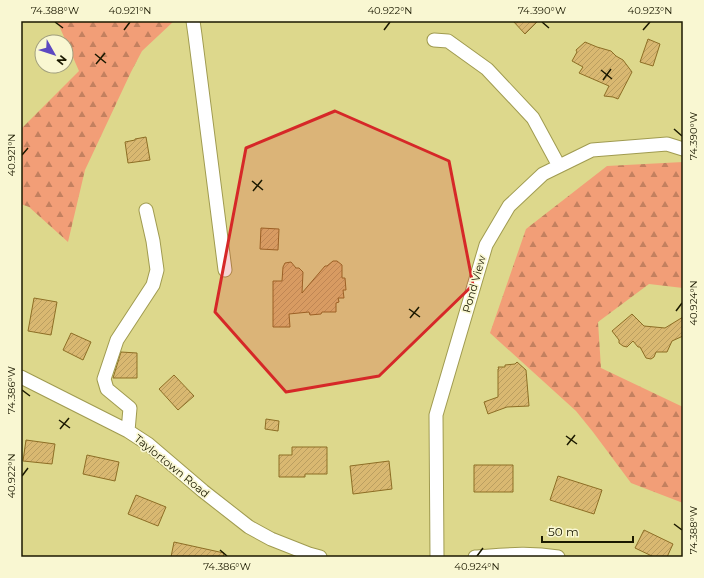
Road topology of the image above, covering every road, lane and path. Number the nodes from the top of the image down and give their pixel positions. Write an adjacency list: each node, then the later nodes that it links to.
1 (193, 21): 6 (street)
2 (434, 40): 4 (street)
3 (683, 149): 4 (street, Pond View)
4 (559, 166): 10 (street, Pond View)
5 (146, 210): 8 (street)
6 (225, 270)
7 (21, 377): 8 (street, Taylortown Road)
8 (128, 431): 9 (street, Taylortown Road)
9 (312, 556)
10 (437, 557)
11 (475, 557): 12 (street)
12 (558, 557)

